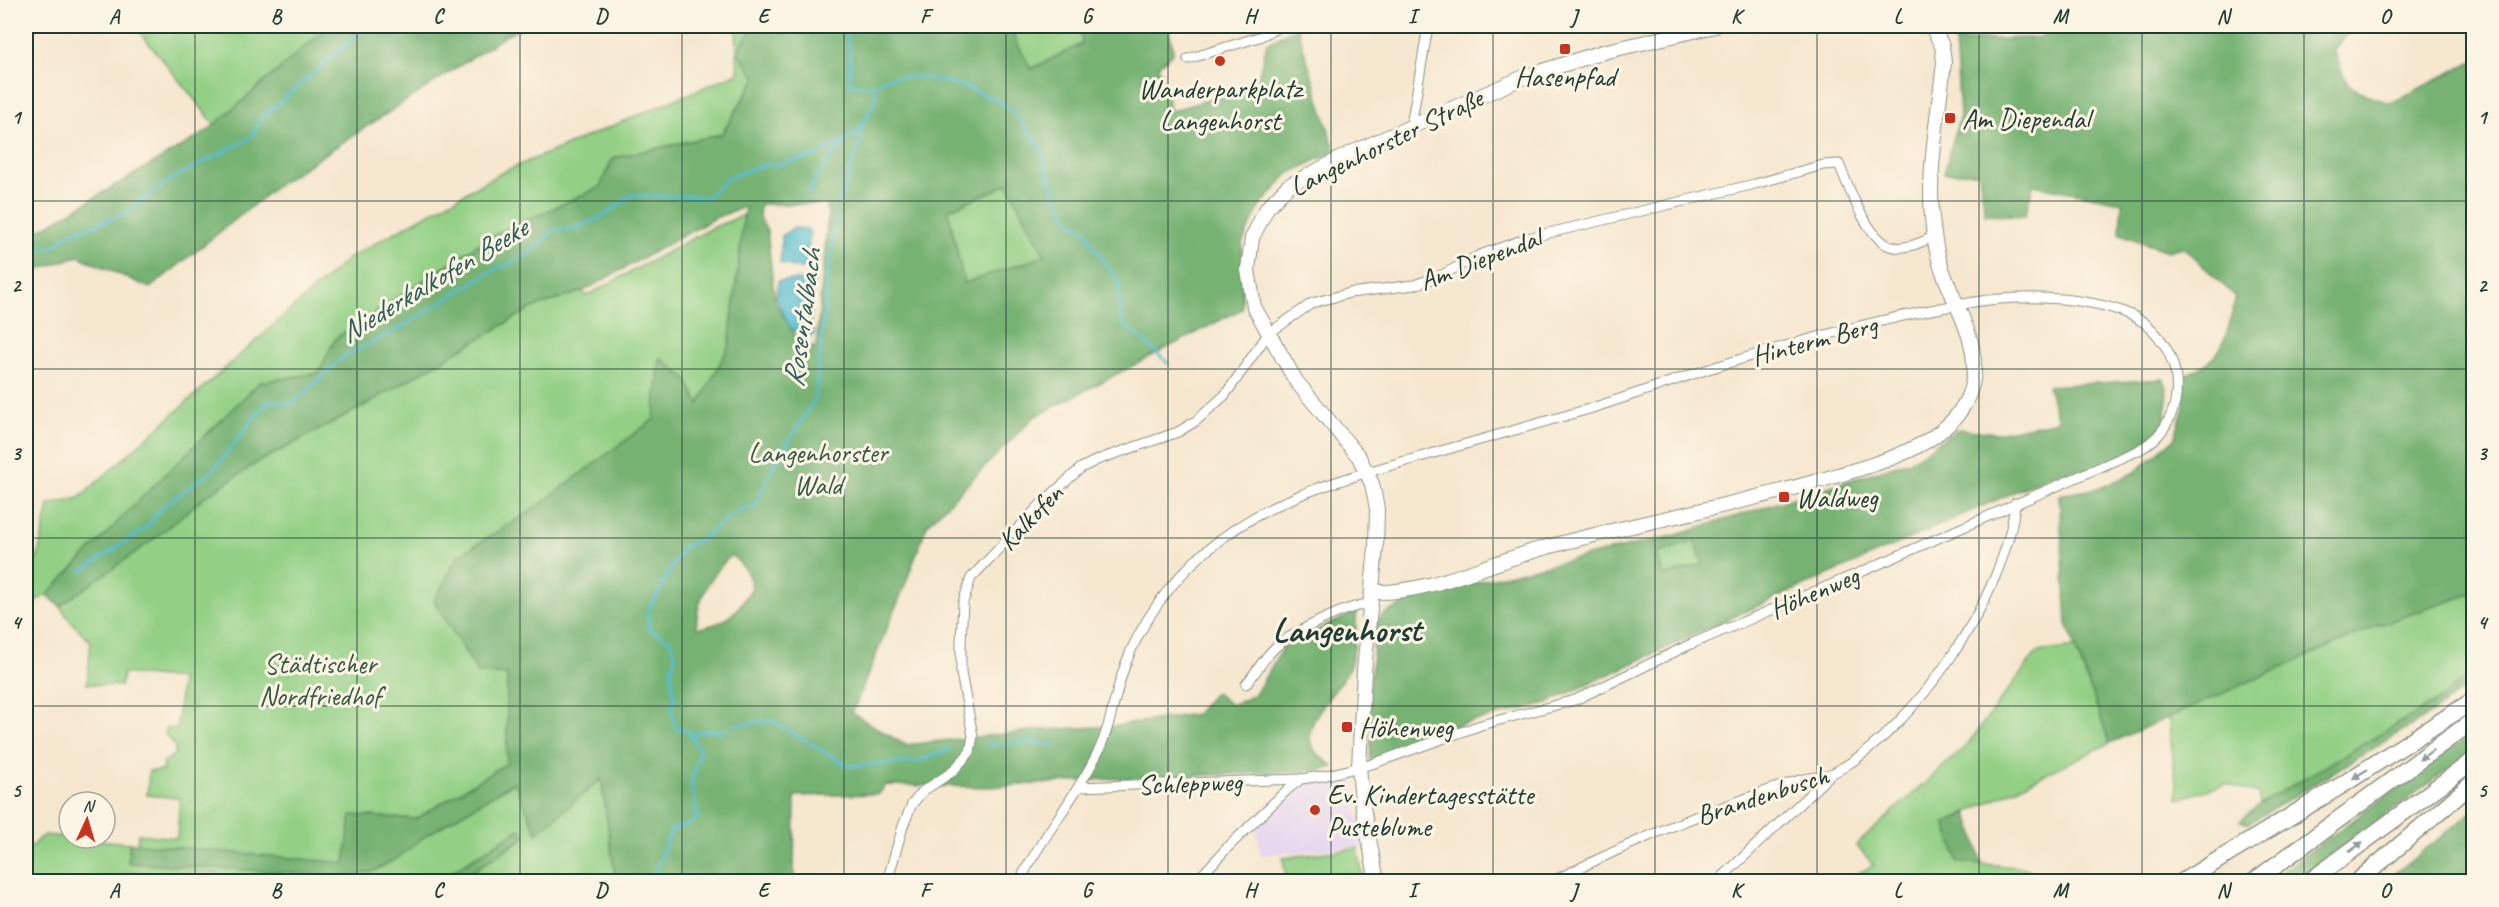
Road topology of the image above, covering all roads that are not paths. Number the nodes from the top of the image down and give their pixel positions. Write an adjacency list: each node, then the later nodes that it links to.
1 (1281, 26): 5 (street)
2 (1428, 26): 6 (street)
3 (1716, 26): 6 (street, Langenhorster Straße)
4 (1932, 26): 7 (street)
5 (1188, 59)
6 (1411, 126): 9 (street, Langenhorster Straße)
7 (1935, 236): 8 (street); 9 (street, Am Diependal)
8 (1957, 305): 10 (street, Hinterm Berg); 11 (street, Hinterm Berg); 13 (street)
9 (1268, 334): 11 (street, Langenhorster Straße); 23 (street, Kalkofen)
10 (2159, 435): 12 (street, Höhenweg)
11 (1367, 472): 13 (street, Langenhorster Straße); 22 (street, Hinterm Berg)
12 (2015, 503): 18 (street, Höhenweg); 19 (street, Brandenbusch)
13 (1371, 598): 14 (street); 18 (street, Langenhorster Straße)
14 (1246, 684)
15 (2474, 700): 29 (highway, one-way to 29)
16 (2474, 720): 30 (highway, one-way to 30)
17 (2474, 760): 31 (highway, one-way to 17)
18 (1359, 766): 20 (street, Höhenweg); 26 (street, Langenhorster Straße)
19 (1831, 774): 27 (street, Brandenbusch); 28 (street)
20 (1301, 779): 22 (street, Schleppweg); 25 (street)
21 (2474, 782): 32 (highway)
22 (1078, 787): 24 (street, Hinterm Berg)
23 (887, 882)
24 (1019, 882)
25 (1200, 882)
26 (1377, 882)
27 (1551, 882)
28 (1717, 882)
29 (2182, 882)
30 (2253, 882)
31 (2308, 882)
32 (2357, 882)

